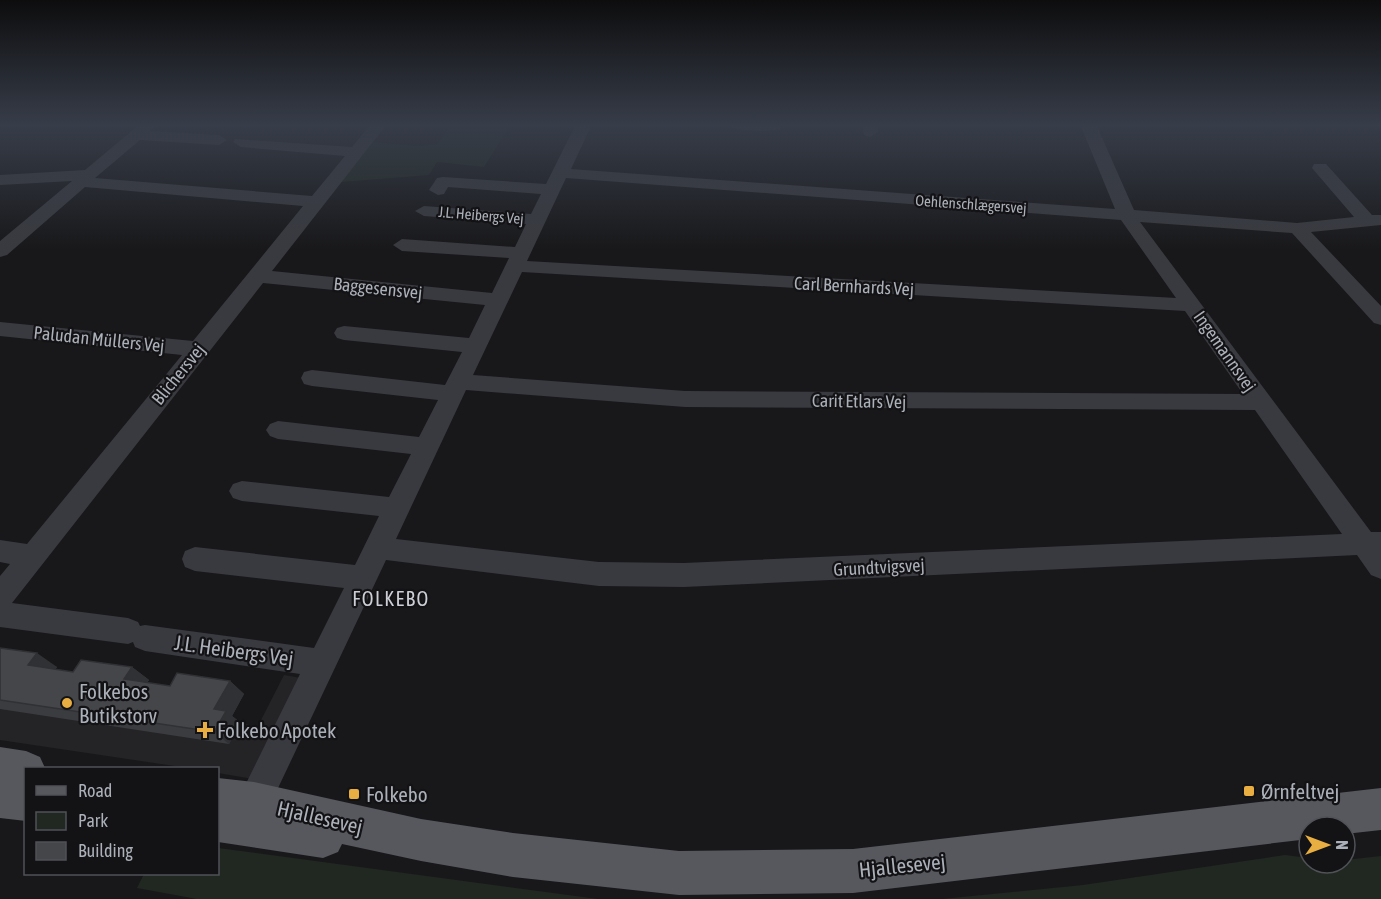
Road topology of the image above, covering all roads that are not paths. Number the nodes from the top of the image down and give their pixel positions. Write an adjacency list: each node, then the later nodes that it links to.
1 (99, 166): 6 (street)
2 (345, 166): 10 (street, Blichersvej)
3 (564, 166): 8 (street, J.L. Heibergs Vej)
4 (1106, 166): 12 (street, Ingemannsvej)
5 (1320, 168): 14 (street)
6 (84, 178): 7 (street); 10 (street); 17 (street)
7 (0, 180)
8 (556, 182): 9 (street, J.L. Heibergs Vej); 12 (street, Oehlenschlægersvej); 13 (street, J.L. Heibergs Vej)
9 (438, 189)
10 (316, 202): 19 (street, Blichersvej)
11 (424, 211): 13 (street, J.L. Heibergs Vej)
12 (1127, 216): 15 (street, Oehlenschlægersvej); 21 (street, Ingemannsvej)
13 (538, 220): 18 (street, J.L. Heibergs Vej)
14 (1374, 220): 15 (street, Oehlenschlægersvej)
15 (1297, 228): 22 (street)
16 (402, 245): 18 (street, J.L. Heibergs Vej)
17 (0, 251)
18 (518, 260): 20 (street, J.L. Heibergs Vej); 21 (street, Carl Bernhards Vej)
19 (257, 276): 20 (street, Baggesensvej); 26 (street, Blichersvej)
20 (499, 300): 25 (street, J.L. Heibergs Vej)
21 (1192, 306): 29 (street, Ingemannsvej)
22 (1381, 318)
23 (0, 328): 26 (street, Paludan Müllers Vej)
24 (345, 333): 25 (street)
25 (476, 346): 28 (street, J.L. Heibergs Vej)
26 (199, 349): 37 (street, Blichersvej)
27 (312, 378): 28 (street)
28 (456, 388): 29 (street, Carit Etlars Vej); 31 (street, J.L. Heibergs Vej)
29 (1260, 402): 34 (street, Ingemannsvej)
30 (278, 430): 31 (street)
31 (427, 447): 33 (street, J.L. Heibergs Vej)
32 (242, 491): 33 (street)
33 (397, 508): 35 (street, J.L. Heibergs Vej)
34 (1372, 543): 35 (street, Grundtvigsvej); 39 (street, Ingemannsvej)
35 (378, 548): 40 (street, J.L. Heibergs Vej)
36 (0, 551): 37 (street)
37 (33, 556): 41 (street, Blichersvej)
38 (195, 559): 40 (street)
39 (1381, 567)
40 (363, 578): 43 (street, J.L. Heibergs Vej)
41 (0, 597)
42 (0, 614): 43 (street, J.L. Heibergs Vej)
43 (322, 663): 45 (street, J.L. Heibergs Vej)
44 (1381, 810): 45 (main road, Hjallesevej)
45 (233, 812)

